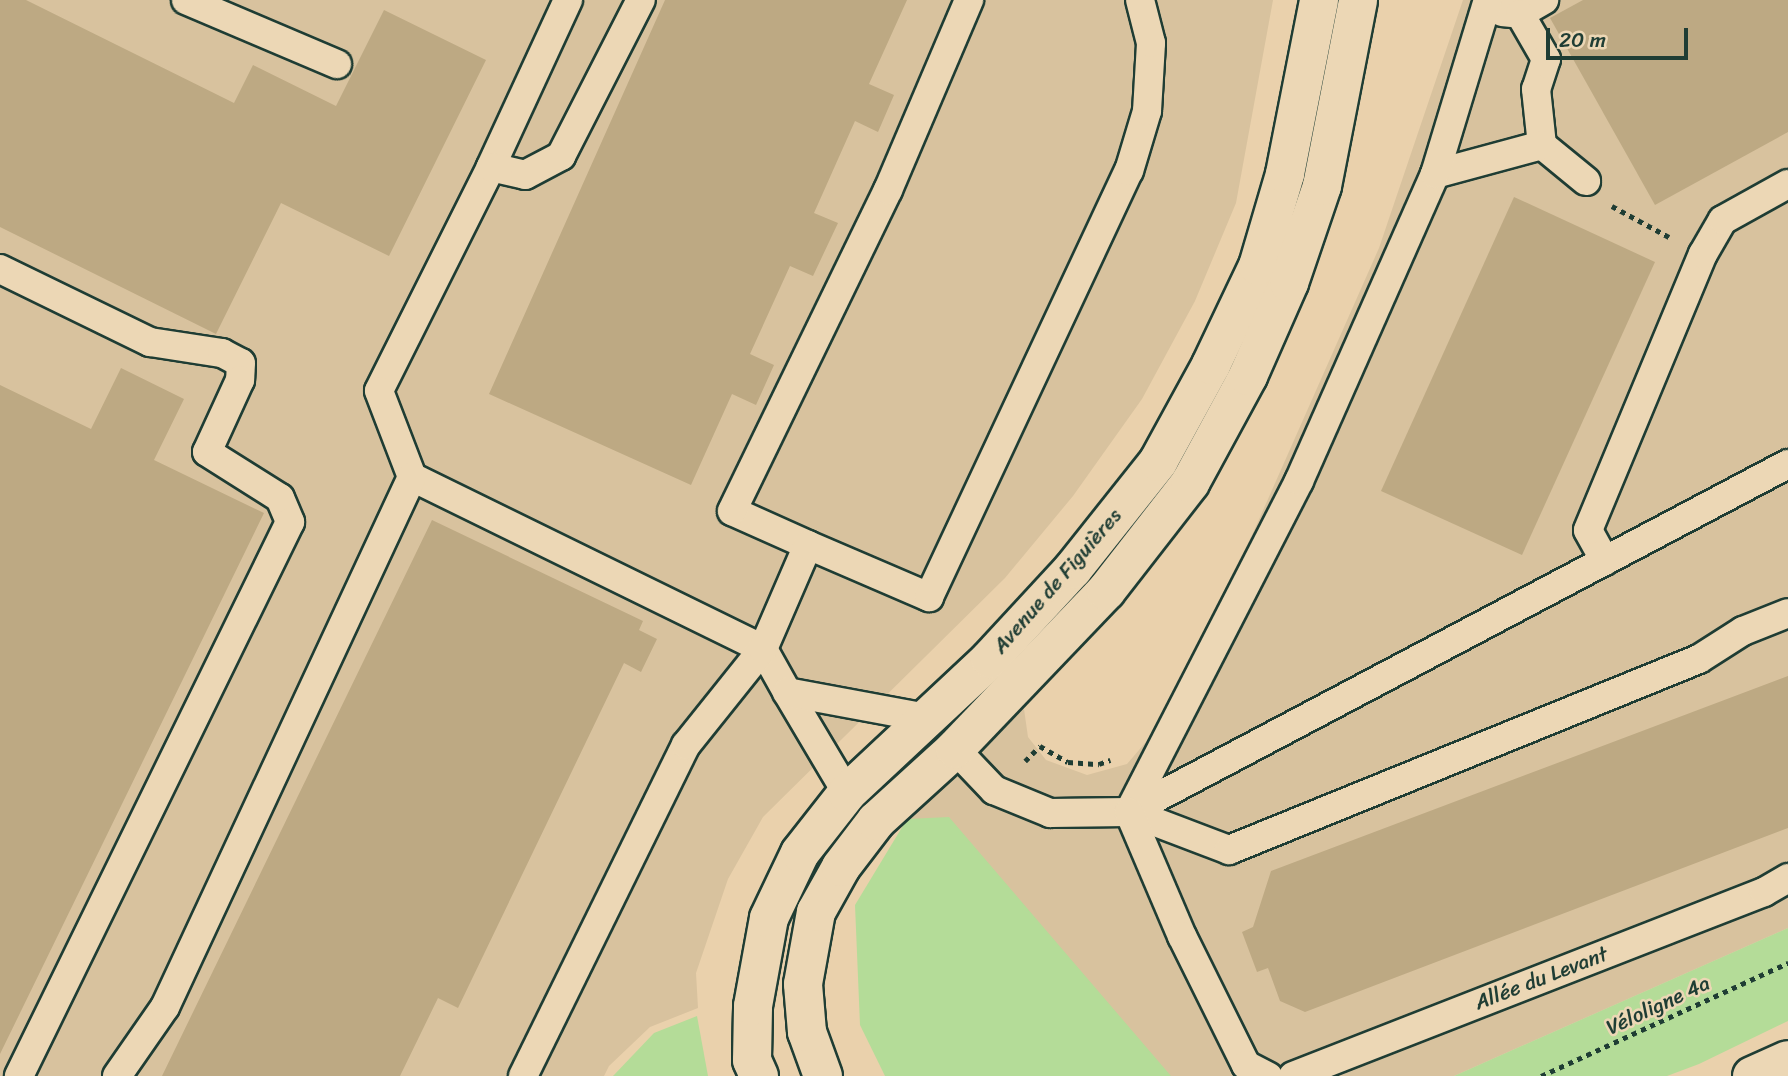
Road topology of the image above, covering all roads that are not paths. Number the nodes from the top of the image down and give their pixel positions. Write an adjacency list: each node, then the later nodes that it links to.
1 (186, 0): 11 (lane)
2 (568, 0): 13 (lane)
3 (641, 0): 13 (lane)
4 (970, 0): 20 (lane)
5 (1139, 0): 20 (lane)
6 (1320, 0): 25 (main road, Avenue de Figuières)
7 (1358, 0): 26 (main road, Avenue de Figuières)
8 (1544, 0): 10 (lane)
9 (1487, 5): 10 (lane); 14 (lane)
10 (1520, 14): 12 (lane)
11 (337, 64)
12 (1542, 145): 14 (lane); 15 (lane)
13 (491, 167): 19 (lane)
14 (1435, 174): 28 (lane)
15 (1586, 181)
16 (1788, 184): 21 (lane)
17 (0, 269): 31 (lane)
18 (1788, 464): 21 (lane)
19 (412, 477): 23 (lane); 32 (lane)
20 (808, 545): 23 (lane)
21 (1605, 561): 28 (lane)
22 (1788, 613): 28 (lane)
23 (763, 649): 24 (lane); 33 (lane)
24 (787, 692): 25 (lane); 27 (lane)
25 (927, 718): 27 (main road, Avenue de Figuières)
26 (955, 749): 28 (lane); 35 (main road, Avenue de Figuières)
27 (847, 793): 34 (main road, Avenue de Figuières)
28 (1129, 812): 36 (lane)
29 (1788, 878): 37 (lane, Allée du Levant)
30 (1788, 1060): 38 (main road)
31 (19, 1076)
32 (117, 1076)
33 (523, 1076)
34 (759, 1076)
35 (823, 1076)
36 (1268, 1076)
37 (1293, 1076)
38 (1752, 1076)

